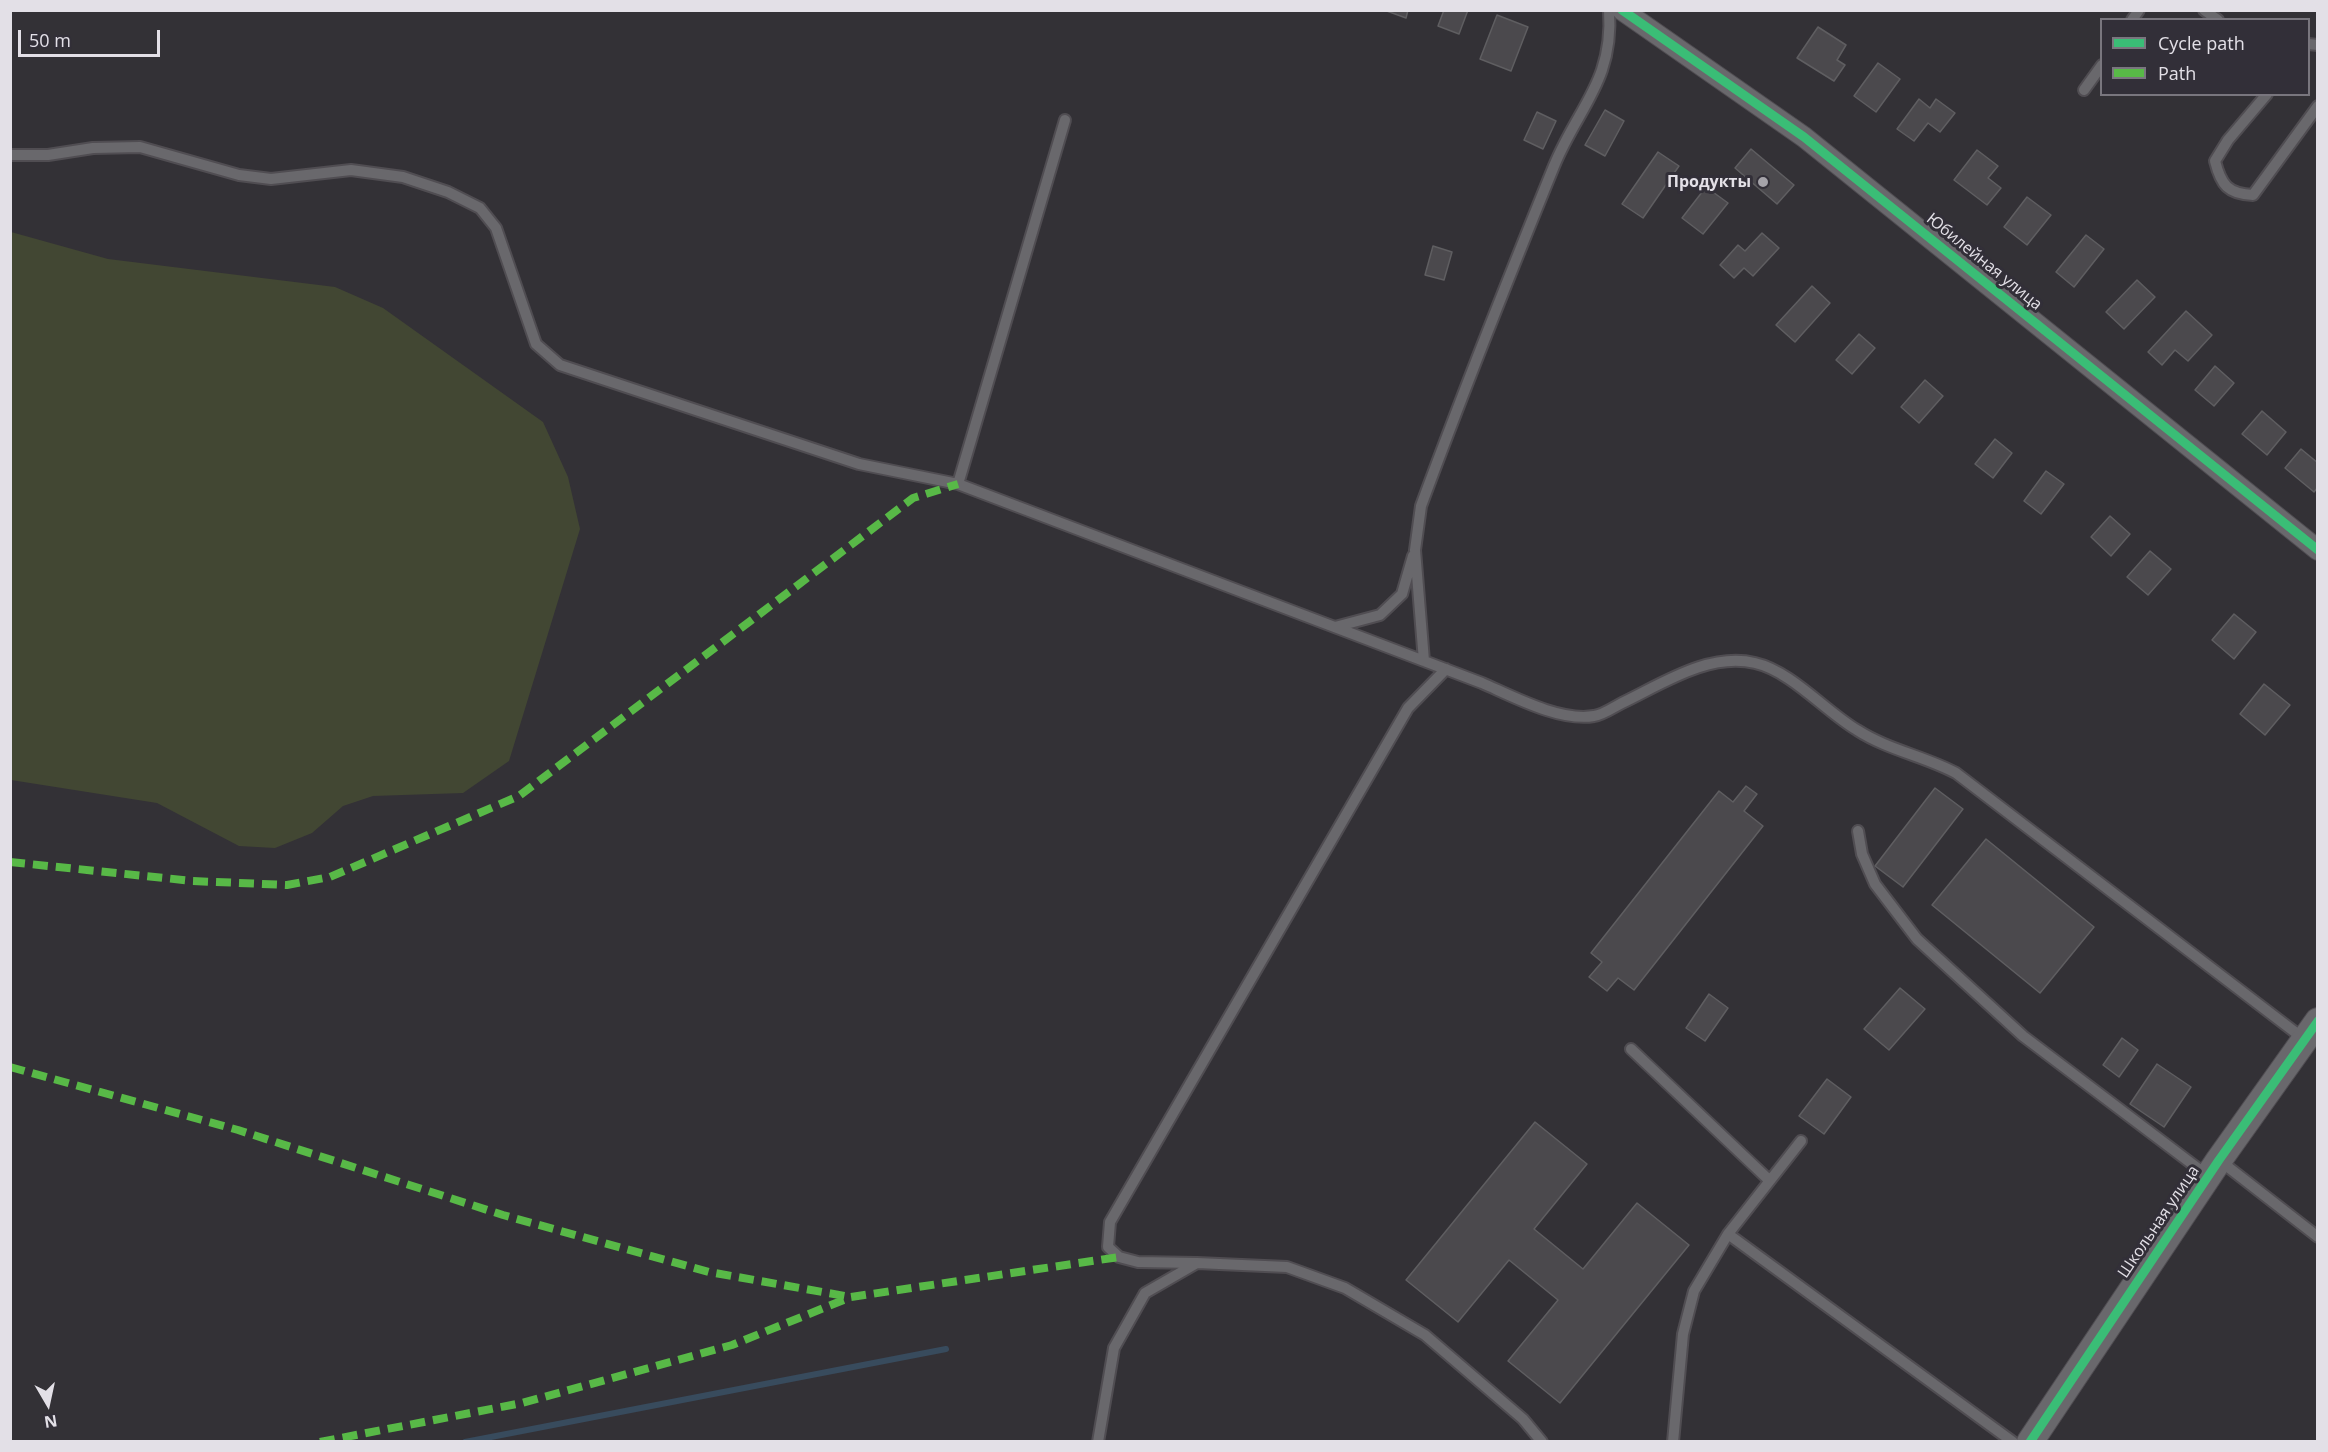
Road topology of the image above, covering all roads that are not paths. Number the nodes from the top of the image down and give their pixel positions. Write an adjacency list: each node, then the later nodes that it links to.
1 (1609, 10): 10 (lane)
2 (1622, 10): 11 (street, Юбилейная улица)
3 (2100, 68): 4 (lane)
4 (2084, 90)
5 (2265, 96): 6 (lane)
6 (2318, 106)
7 (1065, 120): 9 (lane)
8 (10, 155): 9 (lane)
9 (958, 484): 12 (lane)
10 (1415, 550): 12 (lane); 13 (lane)
11 (2318, 550)
12 (1335, 627): 13 (lane)
13 (1424, 661): 14 (lane)
14 (1446, 669): 16 (lane); 23 (lane)
15 (1858, 831): 19 (lane)
16 (2311, 1030): 19 (street, Школьная улица)
17 (1631, 1049): 20 (lane)
18 (1801, 1141): 20 (lane)
19 (2213, 1168): 22 (lane); 28 (street, Школьная улица)
20 (1769, 1180): 21 (lane)
21 (1728, 1234): 26 (lane); 27 (lane)
22 (2318, 1236)
23 (1197, 1263): 24 (lane); 25 (lane)
24 (1098, 1442)
25 (1542, 1442)
26 (1673, 1442)
27 (2013, 1442)
28 (2030, 1442)

